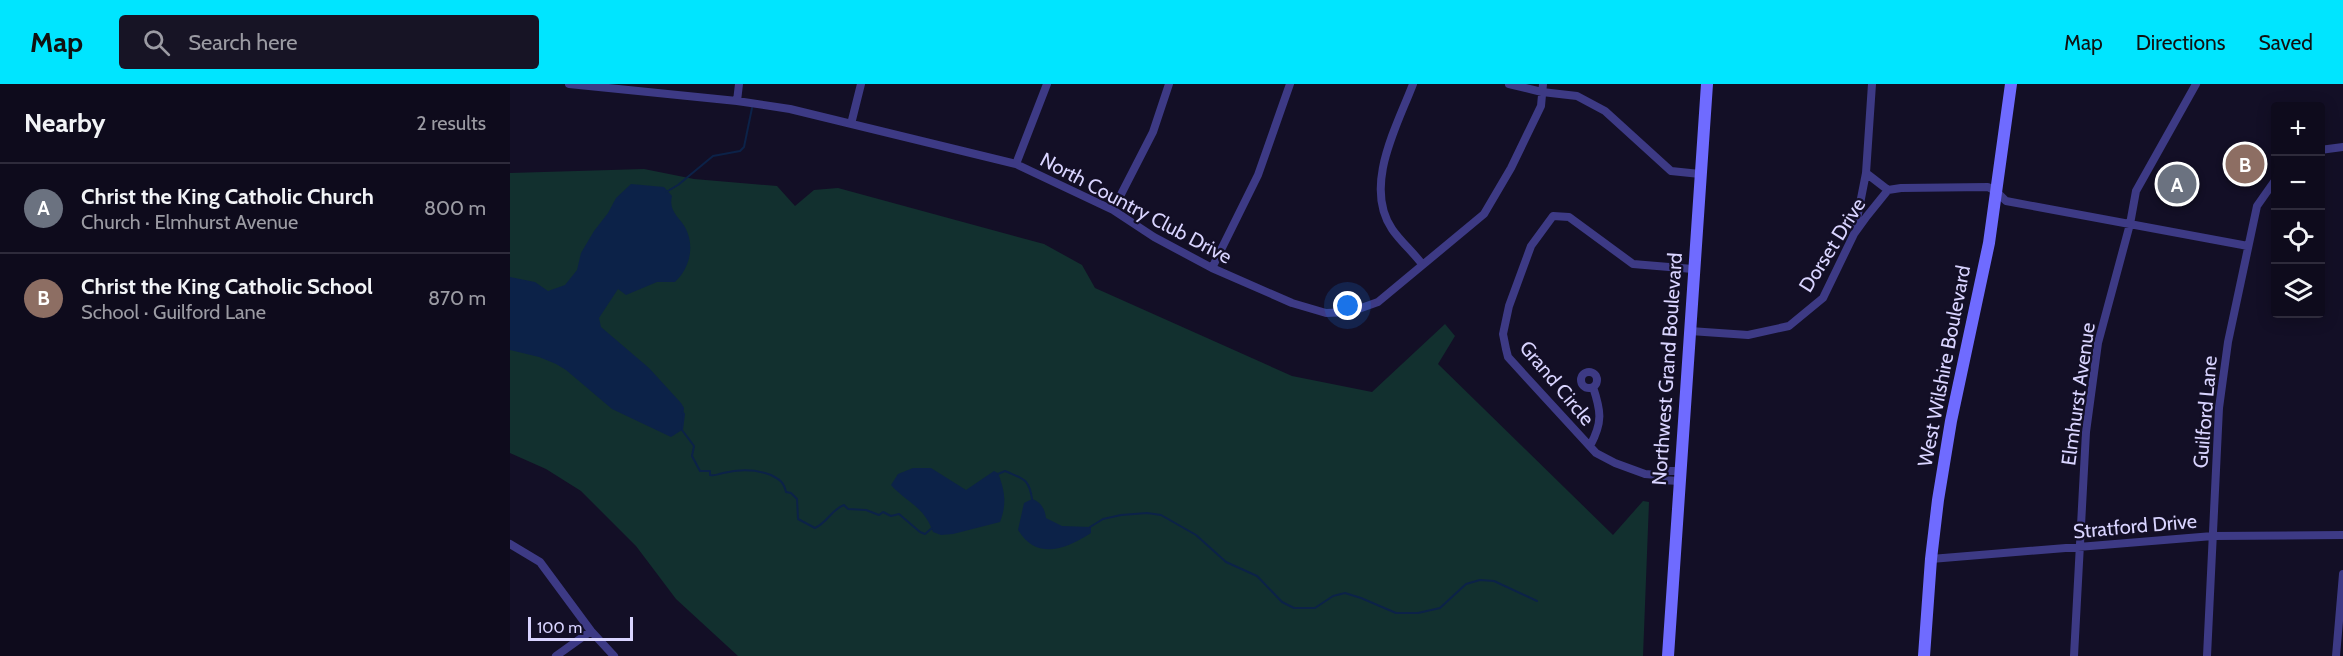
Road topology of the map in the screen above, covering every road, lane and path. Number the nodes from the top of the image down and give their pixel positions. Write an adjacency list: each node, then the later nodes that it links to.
1 (569, 84): 13 (street, North Country Club Drive)
2 (739, 84): 15 (street)
3 (861, 84): 16 (street)
4 (1047, 84): 19 (street)
5 (1169, 84): 25 (street)
6 (1290, 84): 30 (street)
7 (1413, 84): 29 (street)
8 (1509, 84): 14 (street)
9 (1707, 84): 21 (street, Northwest Grand Boulevard)
10 (1872, 84): 20 (street)
11 (2011, 84): 24 (street, West Wilshire Boulevard)
12 (2196, 84): 26 (street, Elmhurst Avenue)
13 (636, 87): 15 (street, North Country Club Drive)
14 (1542, 88): 21 (street); 29 (street, North Country Club Drive)
15 (737, 101): 16 (street, North Country Club Drive)
16 (851, 124): 19 (street, North Country Club Drive)
17 (2343, 147): 18 (street)
18 (2325, 149)
19 (1016, 164): 25 (street, North Country Club Drive)
20 (1866, 173): 23 (street); 27 (street)
21 (1700, 174): 31 (street, Northwest Grand Boulevard)
22 (2271, 186): 28 (street, Guilford Lane)
23 (1888, 190): 24 (street, Dorset Drive); 27 (street, Dorset Drive)
24 (1997, 192): 26 (street, Dorset Drive); 40 (street, West Wilshire Boulevard)
25 (1113, 210): 30 (street, North Country Club Drive)
26 (2130, 224): 28 (street, Dorset Drive); 39 (street, Elmhurst Avenue)
27 (1854, 234): 32 (street, Dorset Drive)
28 (2248, 246): 37 (street, Guilford Lane)
29 (1422, 264): 30 (street, North Country Club Drive)
30 (1212, 268)
31 (1693, 269): 32 (street, Northwest Grand Boulevard); 34 (street, Grand Circle)
32 (1690, 331): 35 (street, Northwest Grand Boulevard)
33 (1593, 387): 34 (street)
34 (1590, 446): 35 (street, Grand Circle)
35 (1680, 476): 45 (street, Northwest Grand Boulevard)
36 (2343, 535): 37 (street, Stratford Drive)
37 (2213, 536): 39 (street, Stratford Drive); 48 (street, Guilford Lane)
38 (510, 544): 42 (street)
39 (2080, 547): 40 (street, Stratford Drive); 47 (street, Elmhurst Avenue)
40 (1931, 559): 46 (street, West Wilshire Boulevard)
41 (2343, 574): 49 (street)
42 (591, 631): 43 (street); 44 (street)
43 (556, 656)
44 (614, 656)
45 (1668, 656)
46 (1924, 656)
47 (2074, 656)
48 (2207, 656)
49 (2336, 656)

